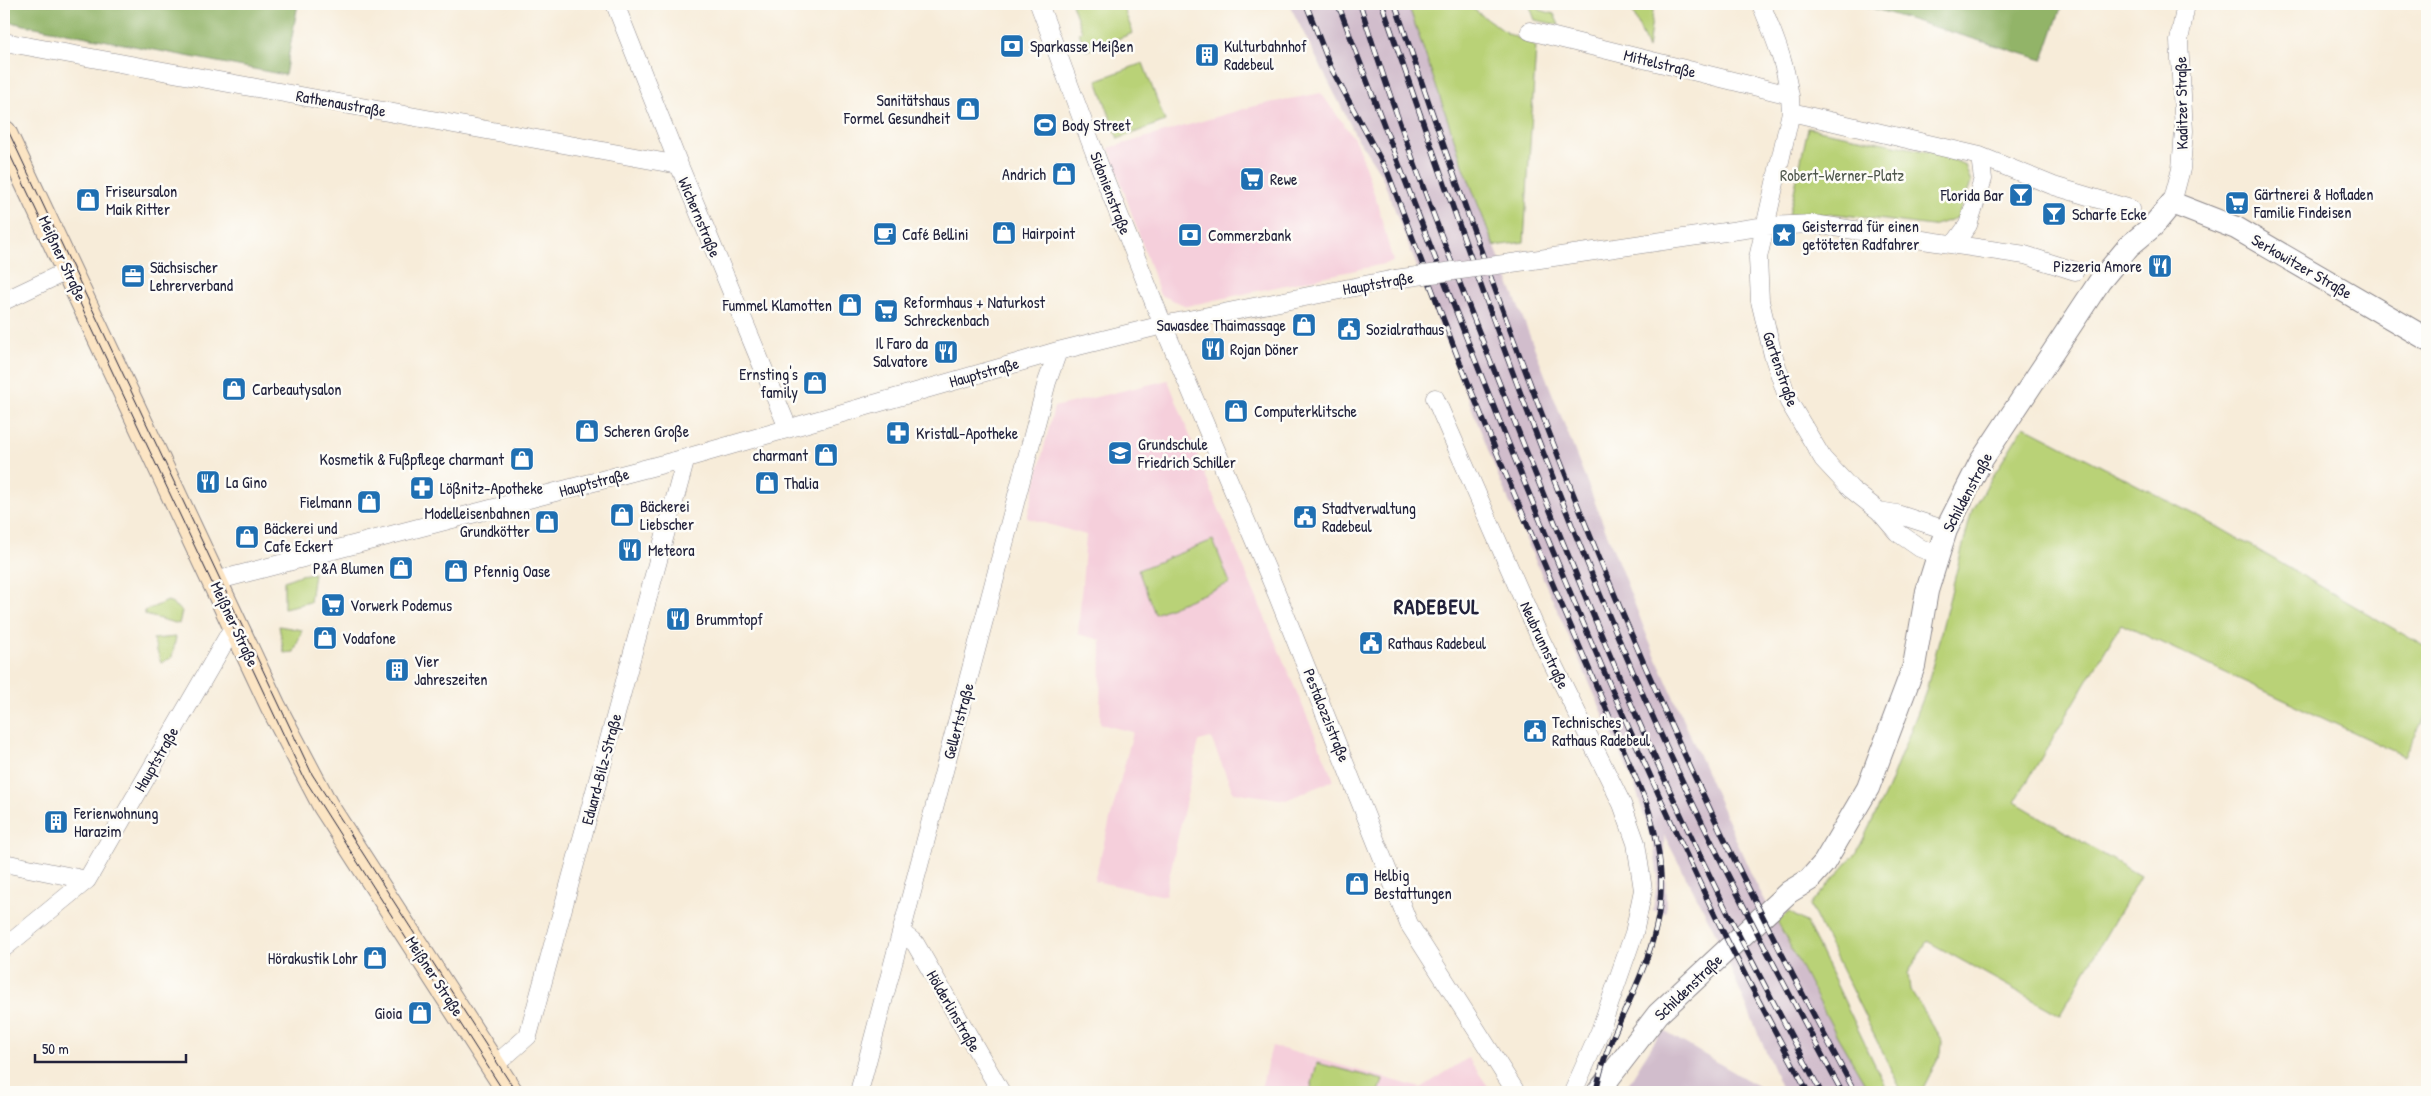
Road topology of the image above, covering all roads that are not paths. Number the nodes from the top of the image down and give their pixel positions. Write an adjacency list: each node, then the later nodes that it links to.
1 (615, 4): 10 (street, Wichernstraße)
2 (1039, 4): 18 (street, Sidonienstraße)
3 (1761, 4): 7 (street)
4 (2186, 4): 11 (street, Kaditzer Straße)
5 (1530, 31): 7 (street, Mittelstraße)
6 (4, 42): 10 (street, Rathenaustraße)
7 (1791, 104): 9 (street); 13 (street)
8 (4, 133): 15 (main road, Meißner Straße)
9 (1980, 156): 12 (street); 14 (street)
10 (679, 164): 22 (street, Wichernstraße)
11 (2172, 203): 19 (street, Serkowitzer Straße); 25 (street, Schildenstraße)
12 (2131, 209)
13 (1766, 226): 14 (street); 18 (street, Hauptstraße, bridge); 24 (street, Gartenstraße)
14 (1955, 244): 16 (street)
15 (69, 270): 17 (street); 27 (main road, Meißner Straße)
16 (2075, 271)
17 (4, 301)
18 (1163, 325): 20 (street, Hauptstraße); 37 (street, Pestalozzistraße)
19 (2427, 338)
20 (1058, 350): 22 (street, Hauptstraße); 31 (street, Gellertstraße)
21 (1436, 398): 38 (street, Neubrunnstraße)
22 (788, 428): 23 (street, Hauptstraße)
23 (686, 458): 27 (street, Hauptstraße); 33 (street, Eduard-Bilz-Straße)
24 (1879, 511): 25 (street, Gartenstraße); 26 (street, Gartenstraße)
25 (1946, 530): 26 (street, Schildenstraße)
26 (1938, 555): 39 (street, Schildenstraße)
27 (215, 581): 28 (main road, Meißner Straße)
28 (235, 624): 30 (street, Hauptstraße); 33 (main road, Meißner Straße)
29 (4, 863): 30 (street)
30 (87, 880): 32 (street, Hauptstraße)
31 (902, 933): 35 (street, Gellertstraße); 36 (street, Hölderlinstraße)
32 (4, 948)
33 (494, 1066): 34 (main road, Meißner Straße)
34 (510, 1092)
35 (859, 1092)
36 (1001, 1092)
37 (1516, 1092)
38 (1573, 1092)
39 (1598, 1092)

